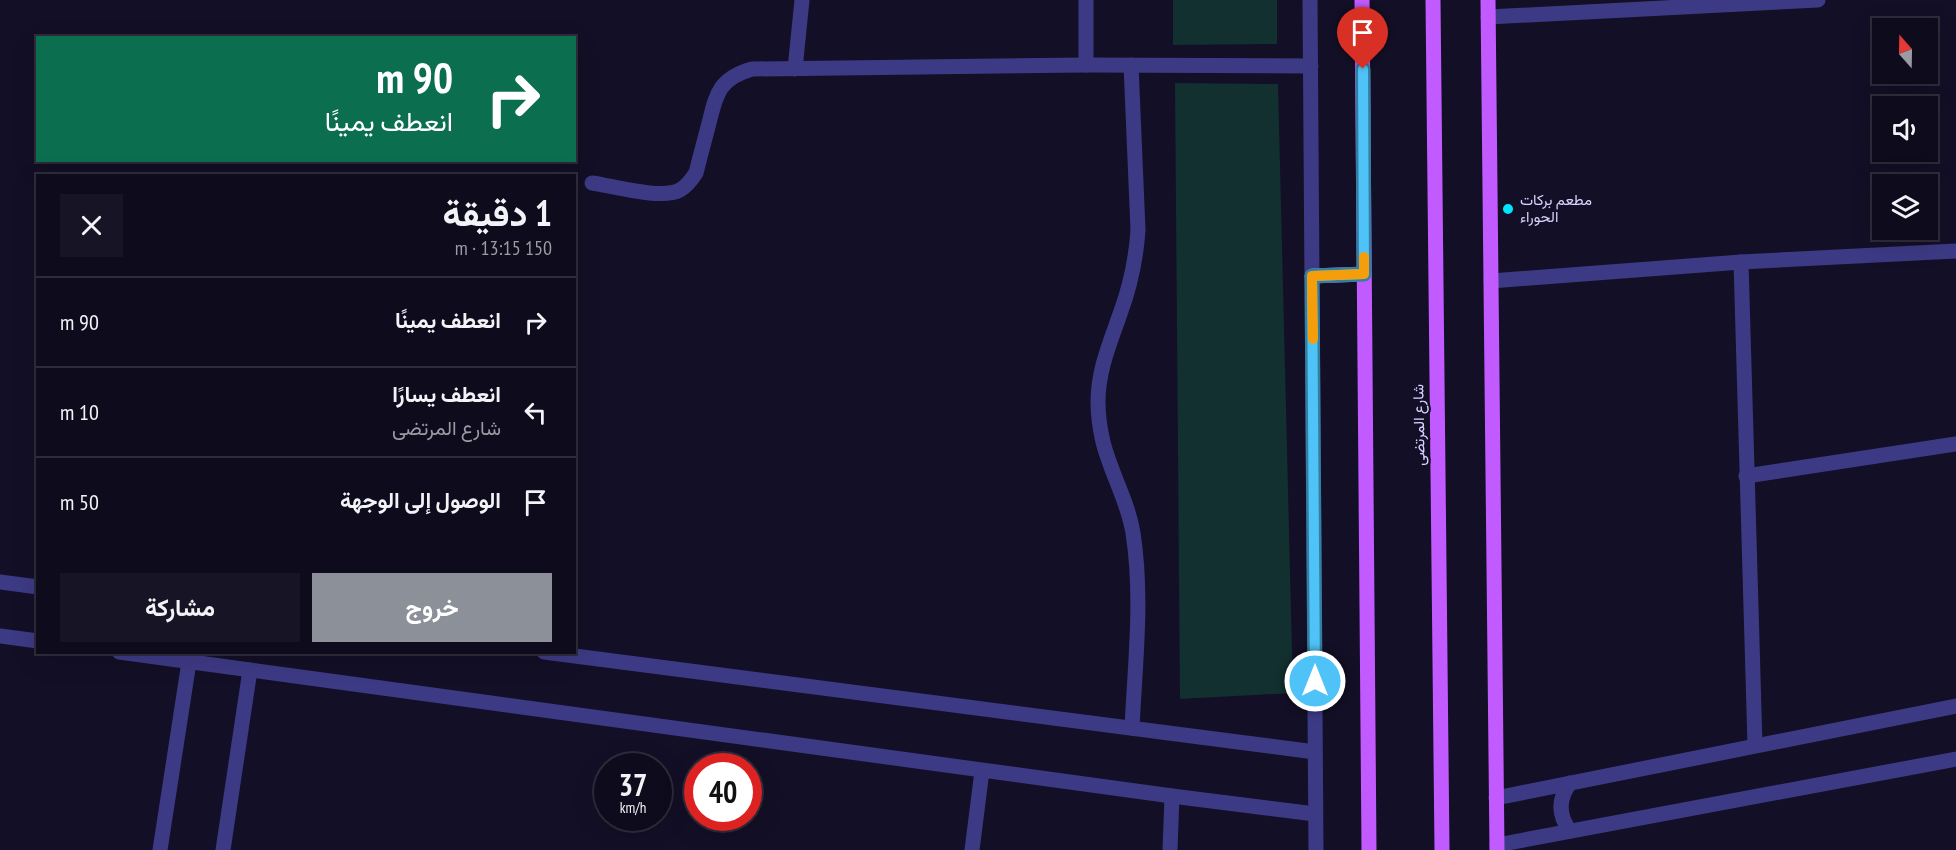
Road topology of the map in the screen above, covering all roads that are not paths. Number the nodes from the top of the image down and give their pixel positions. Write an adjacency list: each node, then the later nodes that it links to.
1 (802, 0): 13 (street)
2 (1086, 0): 10 (street)
3 (1310, 0): 12 (street)
4 (1362, 0): 17 (main road)
5 (1433, 0): 48 (main road, شارع المرتضى)
6 (1488, 0): 9 (main road)
7 (1818, 0): 8 (street)
8 (1750, 2): 9 (street)
9 (1488, 17): 19 (main road)
10 (1086, 65): 11 (street); 13 (street)
11 (1131, 65): 12 (street); 31 (street)
12 (1311, 66): 18 (street)
13 (795, 69): 14 (street)
14 (592, 183)
15 (1956, 252): 16 (street)
16 (1741, 261): 19 (street); 21 (street)
17 (1364, 274): 18 (main road); 47 (main road)
18 (1312, 276): 33 (street)
19 (1491, 281): 38 (main road)
20 (1956, 444): 21 (street)
21 (1746, 476): 32 (street)
22 (0, 582): 23 (street)
23 (36, 587)
24 (0, 636): 25 (street)
25 (36, 641)
26 (133, 654): 28 (street)
27 (559, 654): 31 (street)
28 (189, 662): 29 (street); 42 (street)
29 (250, 670): 35 (street); 43 (street)
30 (1956, 706): 32 (street)
31 (1132, 728): 33 (street)
32 (1755, 746): 36 (street)
33 (1315, 752): 39 (street)
34 (1956, 759): 40 (street)
35 (982, 771): 37 (street); 44 (street)
36 (1570, 783): 38 (street); 40 (street)
37 (1172, 796): 39 (street); 45 (street)
38 (1496, 798): 41 (main road)
39 (1315, 813): 46 (street)
40 (1570, 831): 41 (street)
41 (1497, 848)
42 (160, 850)
43 (223, 850)
44 (972, 850)
45 (1170, 850)
46 (1316, 850)
47 (1369, 850)
48 (1442, 850)

